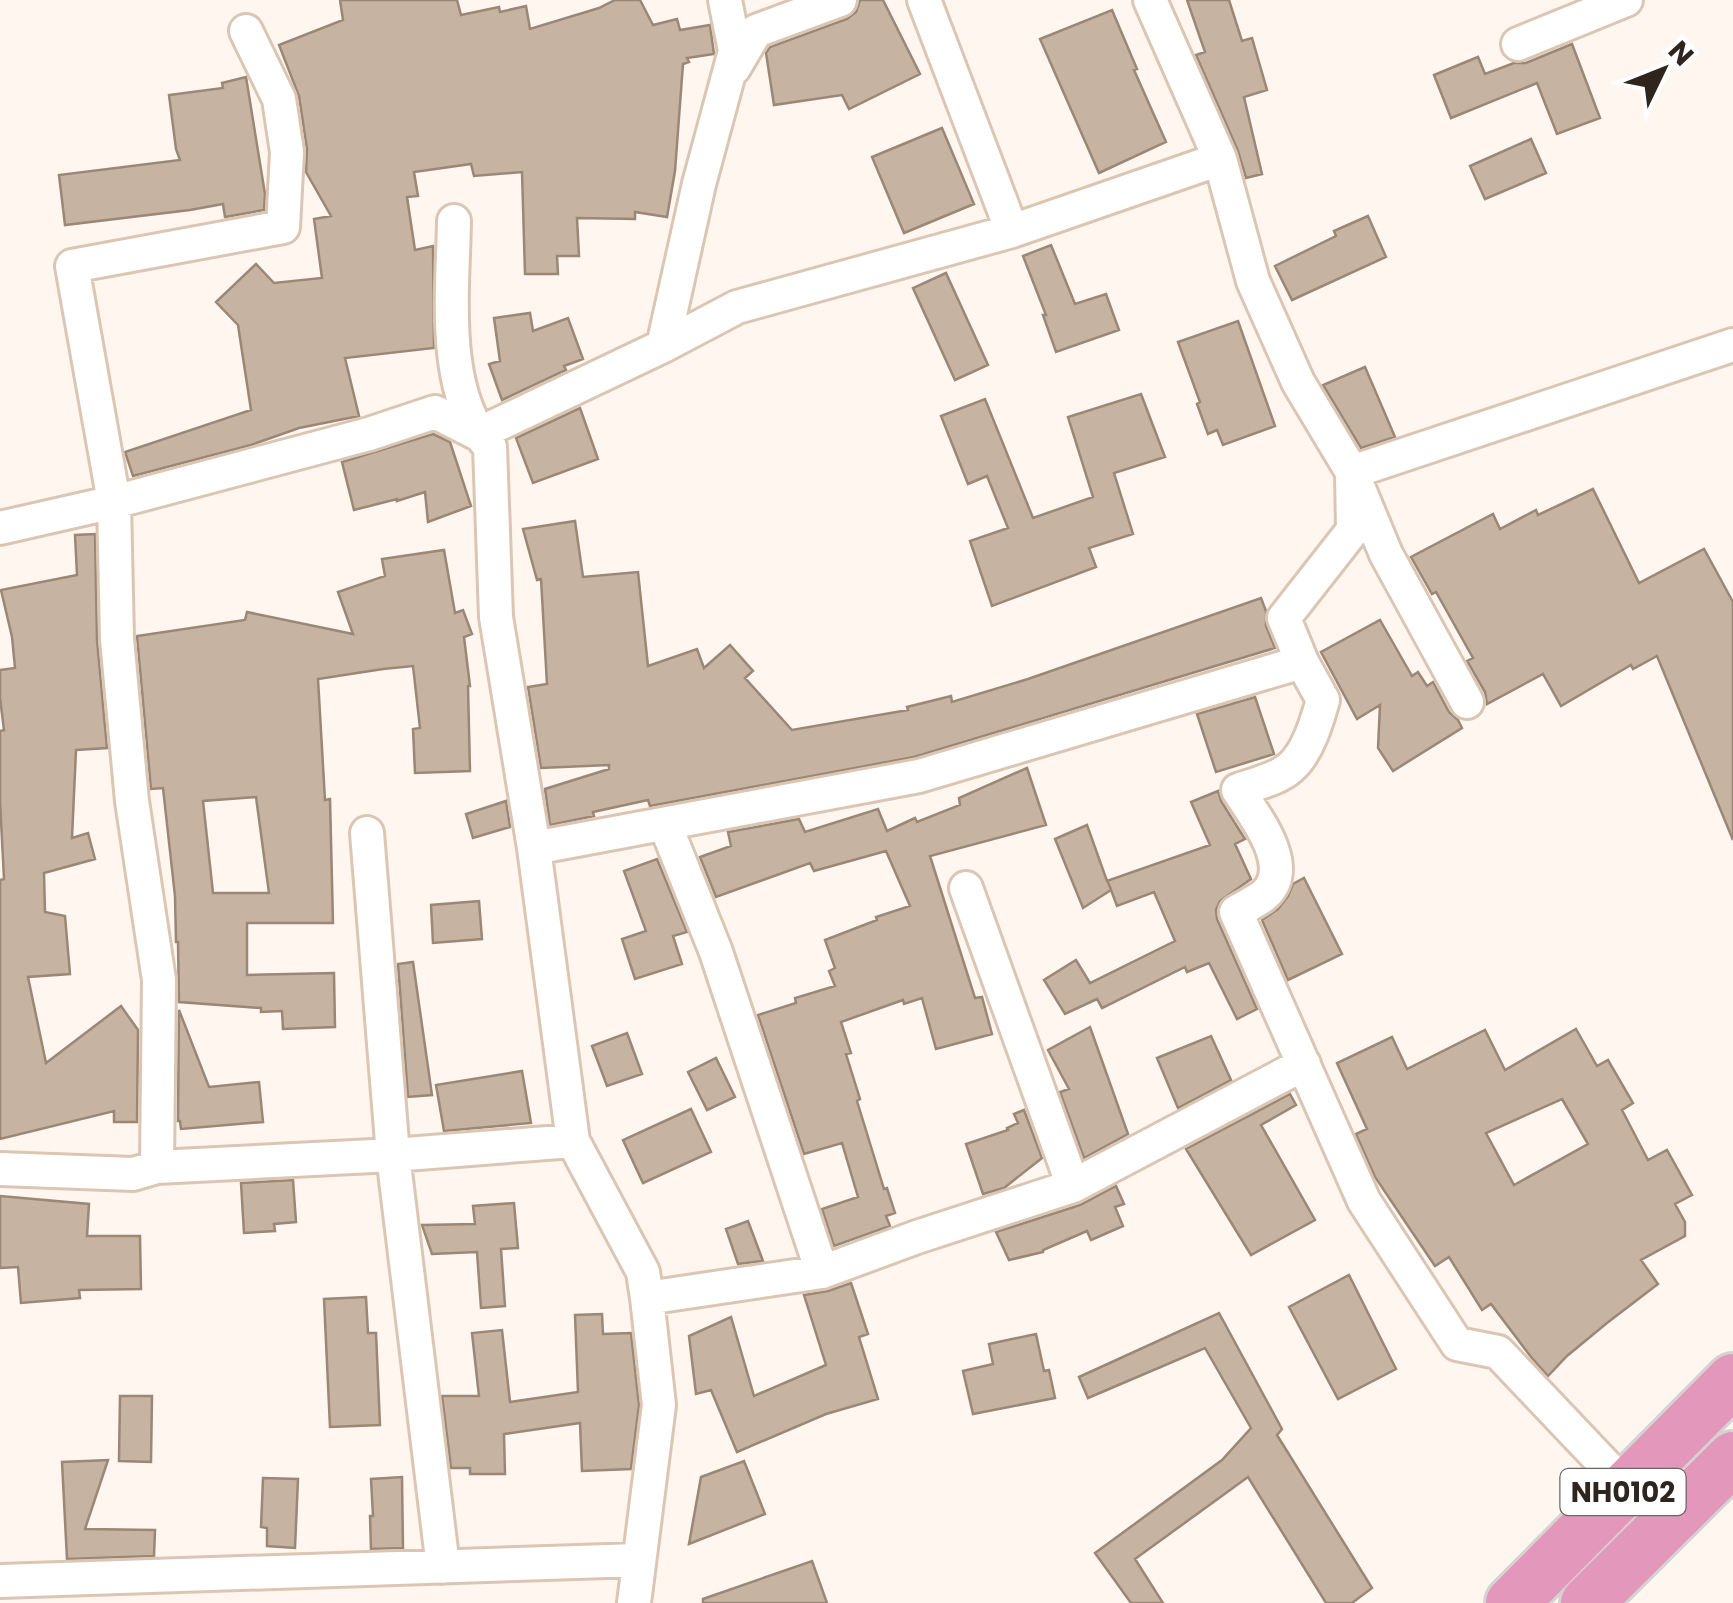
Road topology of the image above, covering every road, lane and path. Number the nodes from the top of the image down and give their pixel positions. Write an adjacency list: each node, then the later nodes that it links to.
1 (726, 0): 8 (street)
2 (840, 0): 8 (street)
3 (924, 0): 11 (street)
4 (1150, 0): 9 (street)
5 (1626, 0): 7 (street)
6 (246, 31): 16 (street)
7 (1518, 44)
8 (727, 81): 13 (street)
9 (1220, 159): 11 (street); 15 (street)
10 (454, 221): 14 (street)
11 (1012, 232): 13 (street)
12 (1733, 345): 15 (street)
13 (664, 346): 14 (street)
14 (478, 434): 16 (street); 22 (street)
15 (1352, 472): 18 (street); 19 (street)
16 (114, 502): 17 (street); 27 (street)
17 (0, 528)
18 (1302, 662): 20 (street); 24 (street)
19 (1467, 702)
20 (665, 824): 22 (street); 30 (street)
21 (367, 834): 26 (street)
22 (534, 848): 25 (street)
23 (966, 888): 29 (street)
24 (1304, 1064): 29 (street); 34 (street)
25 (573, 1141): 26 (street); 31 (street)
26 (393, 1155): 27 (street); 36 (street)
27 (158, 1167): 28 (street)
28 (0, 1168)
29 (1074, 1186): 30 (street)
30 (822, 1272): 31 (street)
31 (646, 1298): 35 (street)
32 (1733, 1380): 34 (highway, NH0102)
33 (1733, 1458): 40 (highway, NH0102)
34 (1627, 1488): 39 (highway, NH0102)
35 (639, 1560): 36 (street); 38 (street)
36 (443, 1567): 37 (street)
37 (0, 1581)
38 (634, 1603)
39 (1512, 1603)
40 (1587, 1603)

